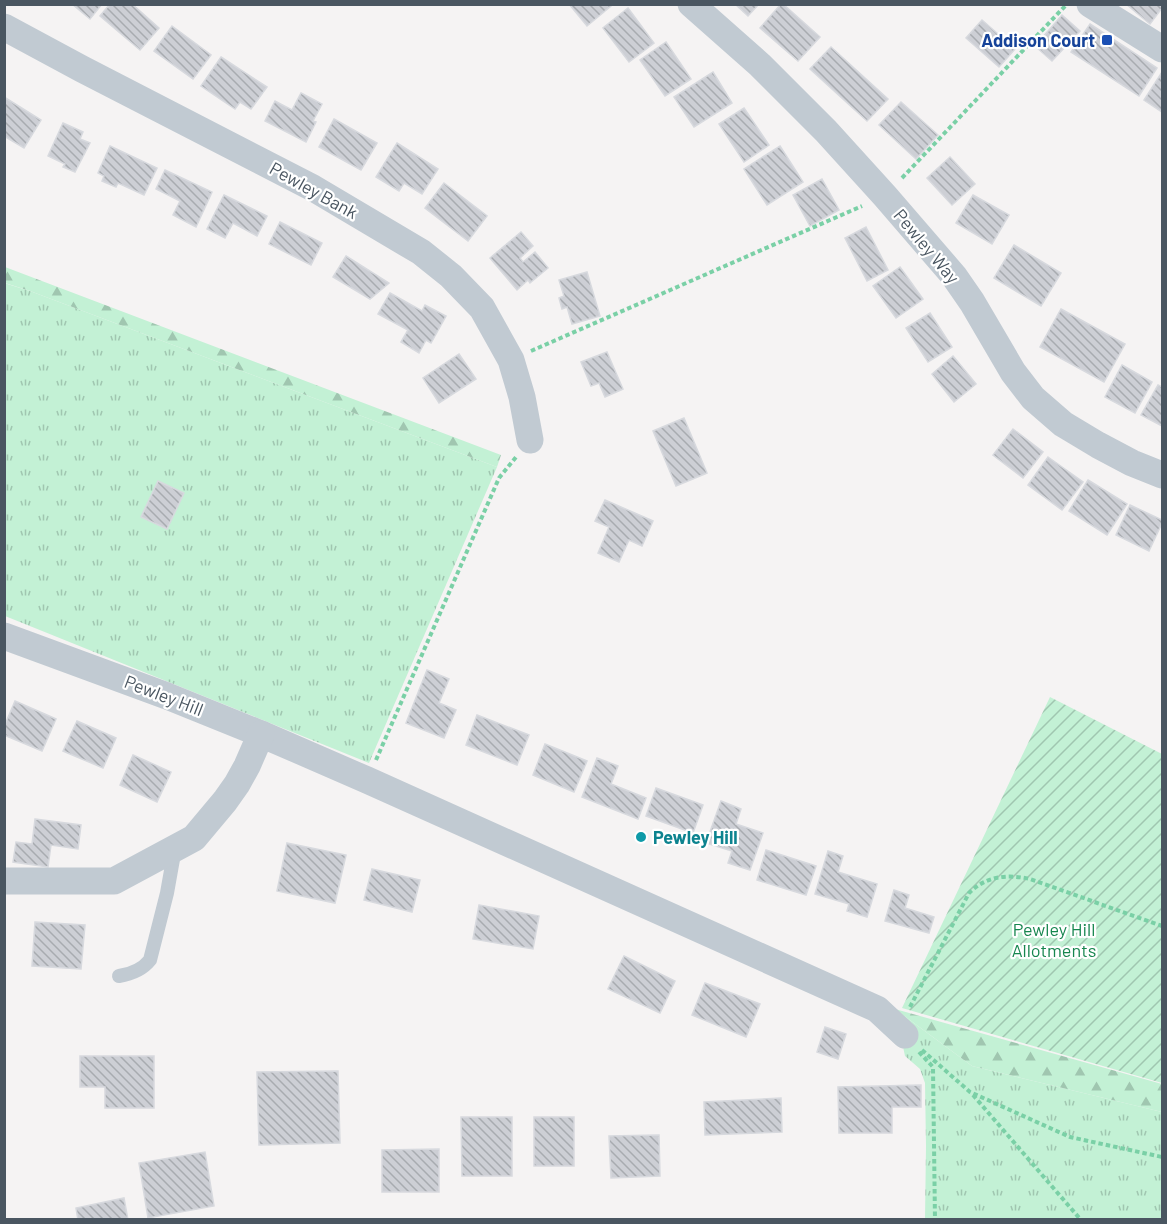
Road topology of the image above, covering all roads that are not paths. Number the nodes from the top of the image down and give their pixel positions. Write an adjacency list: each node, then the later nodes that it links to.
1 (691, 4): 6 (street, Pewley Way)
2 (1090, 4): 4 (street)
3 (4, 27): 5 (street, Pewley Bank)
4 (1162, 50)
5 (530, 440)
6 (1162, 475)
7 (4, 636): 8 (street, Pewley Hill)
8 (261, 734): 9 (street); 12 (street, Pewley Hill)
9 (175, 848): 10 (street); 11 (lane)
10 (4, 881)
11 (120, 976)
12 (902, 1032)

